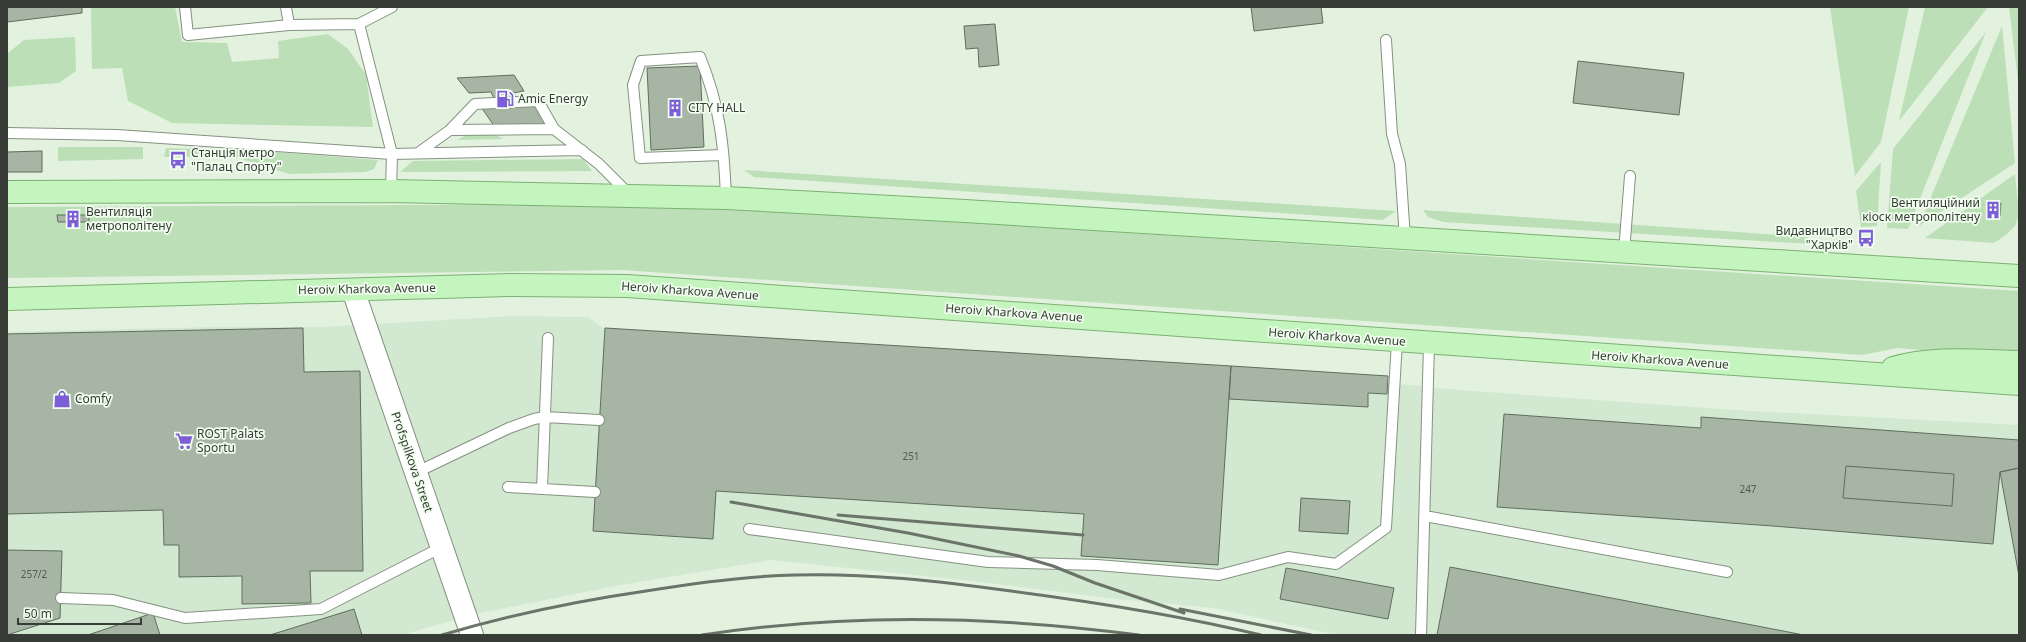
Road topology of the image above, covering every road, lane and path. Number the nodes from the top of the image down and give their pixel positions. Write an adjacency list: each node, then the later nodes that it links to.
1 (185, 7): 5 (lane)
2 (286, 7): 5 (lane)
3 (392, 7): 4 (lane)
4 (359, 24): 5 (lane); 12 (lane)
5 (289, 25)
6 (1386, 40): 19 (lane)
7 (554, 129): 8 (lane); 8 (lane); 10 (lane)
8 (450, 130): 11 (lane)
9 (7, 133): 12 (lane)
10 (582, 150): 11 (lane); 17 (lane)
11 (418, 153): 12 (lane)
12 (392, 154): 15 (lane)
13 (723, 156): 13 (lane); 18 (lane)
14 (1630, 176): 20 (lane)
15 (391, 191): 16 (main road); 17 (main road)
16 (7, 192)
17 (629, 195): 18 (main road)
18 (726, 198): 19 (main road)
19 (1405, 239): 20 (main road)
20 (1624, 252): 22 (main road)
21 (2019, 261): 22 (main road)
22 (1960, 273): 23 (main road)
23 (2019, 276)
24 (353, 290): 25 (main road, Heroiv Kharkova Avenue); 27 (main road, Heroiv Kharkova Avenue); 35 (street, Profspilkova Street)
25 (7, 298)
26 (548, 338): 33 (lane)
27 (1397, 341): 28 (main road, Heroiv Kharkova Avenue); 40 (lane)
28 (1429, 344): 31 (main road, Heroiv Kharkova Avenue); 39 (lane)
29 (2019, 362): 31 (main road)
30 (2019, 373): 31 (main road)
31 (1872, 374): 32 (main road, Heroiv Kharkova Avenue)
32 (2019, 384)
33 (545, 417): 34 (lane); 35 (lane); 37 (lane)
34 (600, 420)
35 (415, 473): 41 (street, Profspilkova Street)
36 (508, 487): 37 (lane)
37 (542, 489): 38 (lane)
38 (595, 492)
39 (1425, 516): 42 (lane); 45 (lane)
40 (749, 529)
41 (442, 548): 43 (lane); 44 (street, Profspilkova Street)
42 (1727, 572)
43 (61, 598)
44 (472, 635)
45 (1421, 635)

